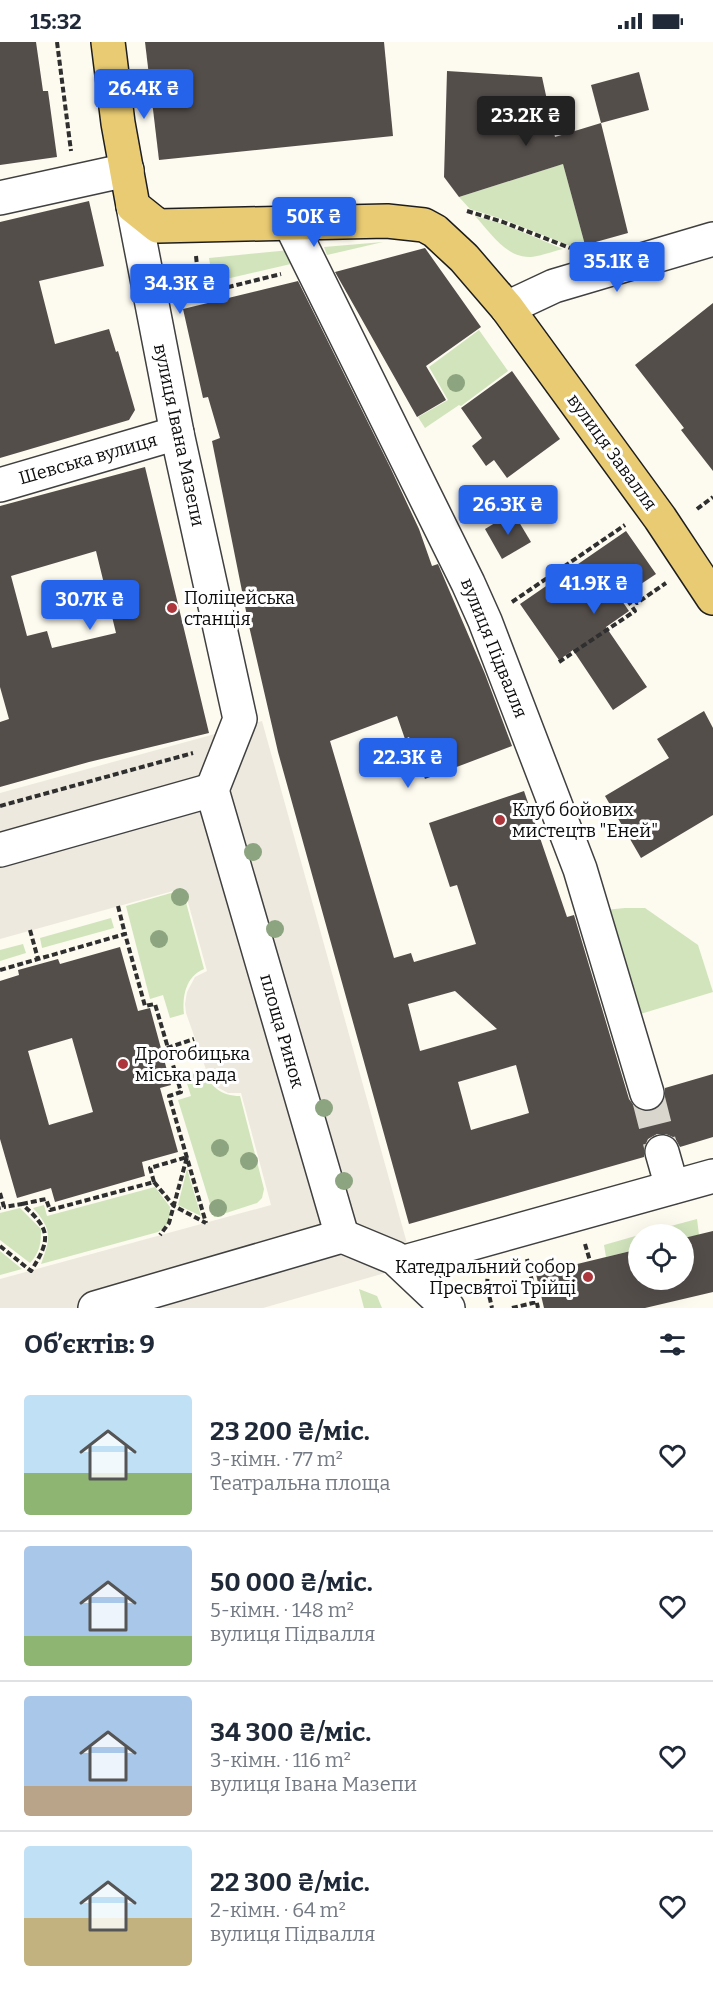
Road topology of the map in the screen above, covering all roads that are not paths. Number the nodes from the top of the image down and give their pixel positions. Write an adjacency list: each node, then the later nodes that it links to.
1 (108, 42): 2 (main road, вулиця Івана Мазепи)
2 (127, 170): 3 (street); 4 (main road, вулиця Івана Мазепи)
3 (0, 198)
4 (133, 206): 5 (main road, вулиця Завалля); 8 (street, вулиця Івана Мазепи)
5 (290, 224): 7 (main road, вулиця Завалля); 13 (street, вулиця Підвалля)
6 (713, 239): 7 (street)
7 (507, 308): 10 (main road, вулиця Завалля)
8 (177, 433): 9 (street, Шевська вулиця); 11 (street, вулиця Івана Мазепи)
9 (0, 485)
10 (710, 586)
11 (212, 790): 12 (street); 17 (street, площа Ринок)
12 (0, 850)
13 (647, 1093)
14 (662, 1152): 16 (street)
15 (713, 1176): 16 (street)
16 (672, 1187): 18 (street)
17 (342, 1236): 18 (street); 19 (street)
18 (401, 1263): 20 (street)
19 (95, 1308)
20 (448, 1308)

